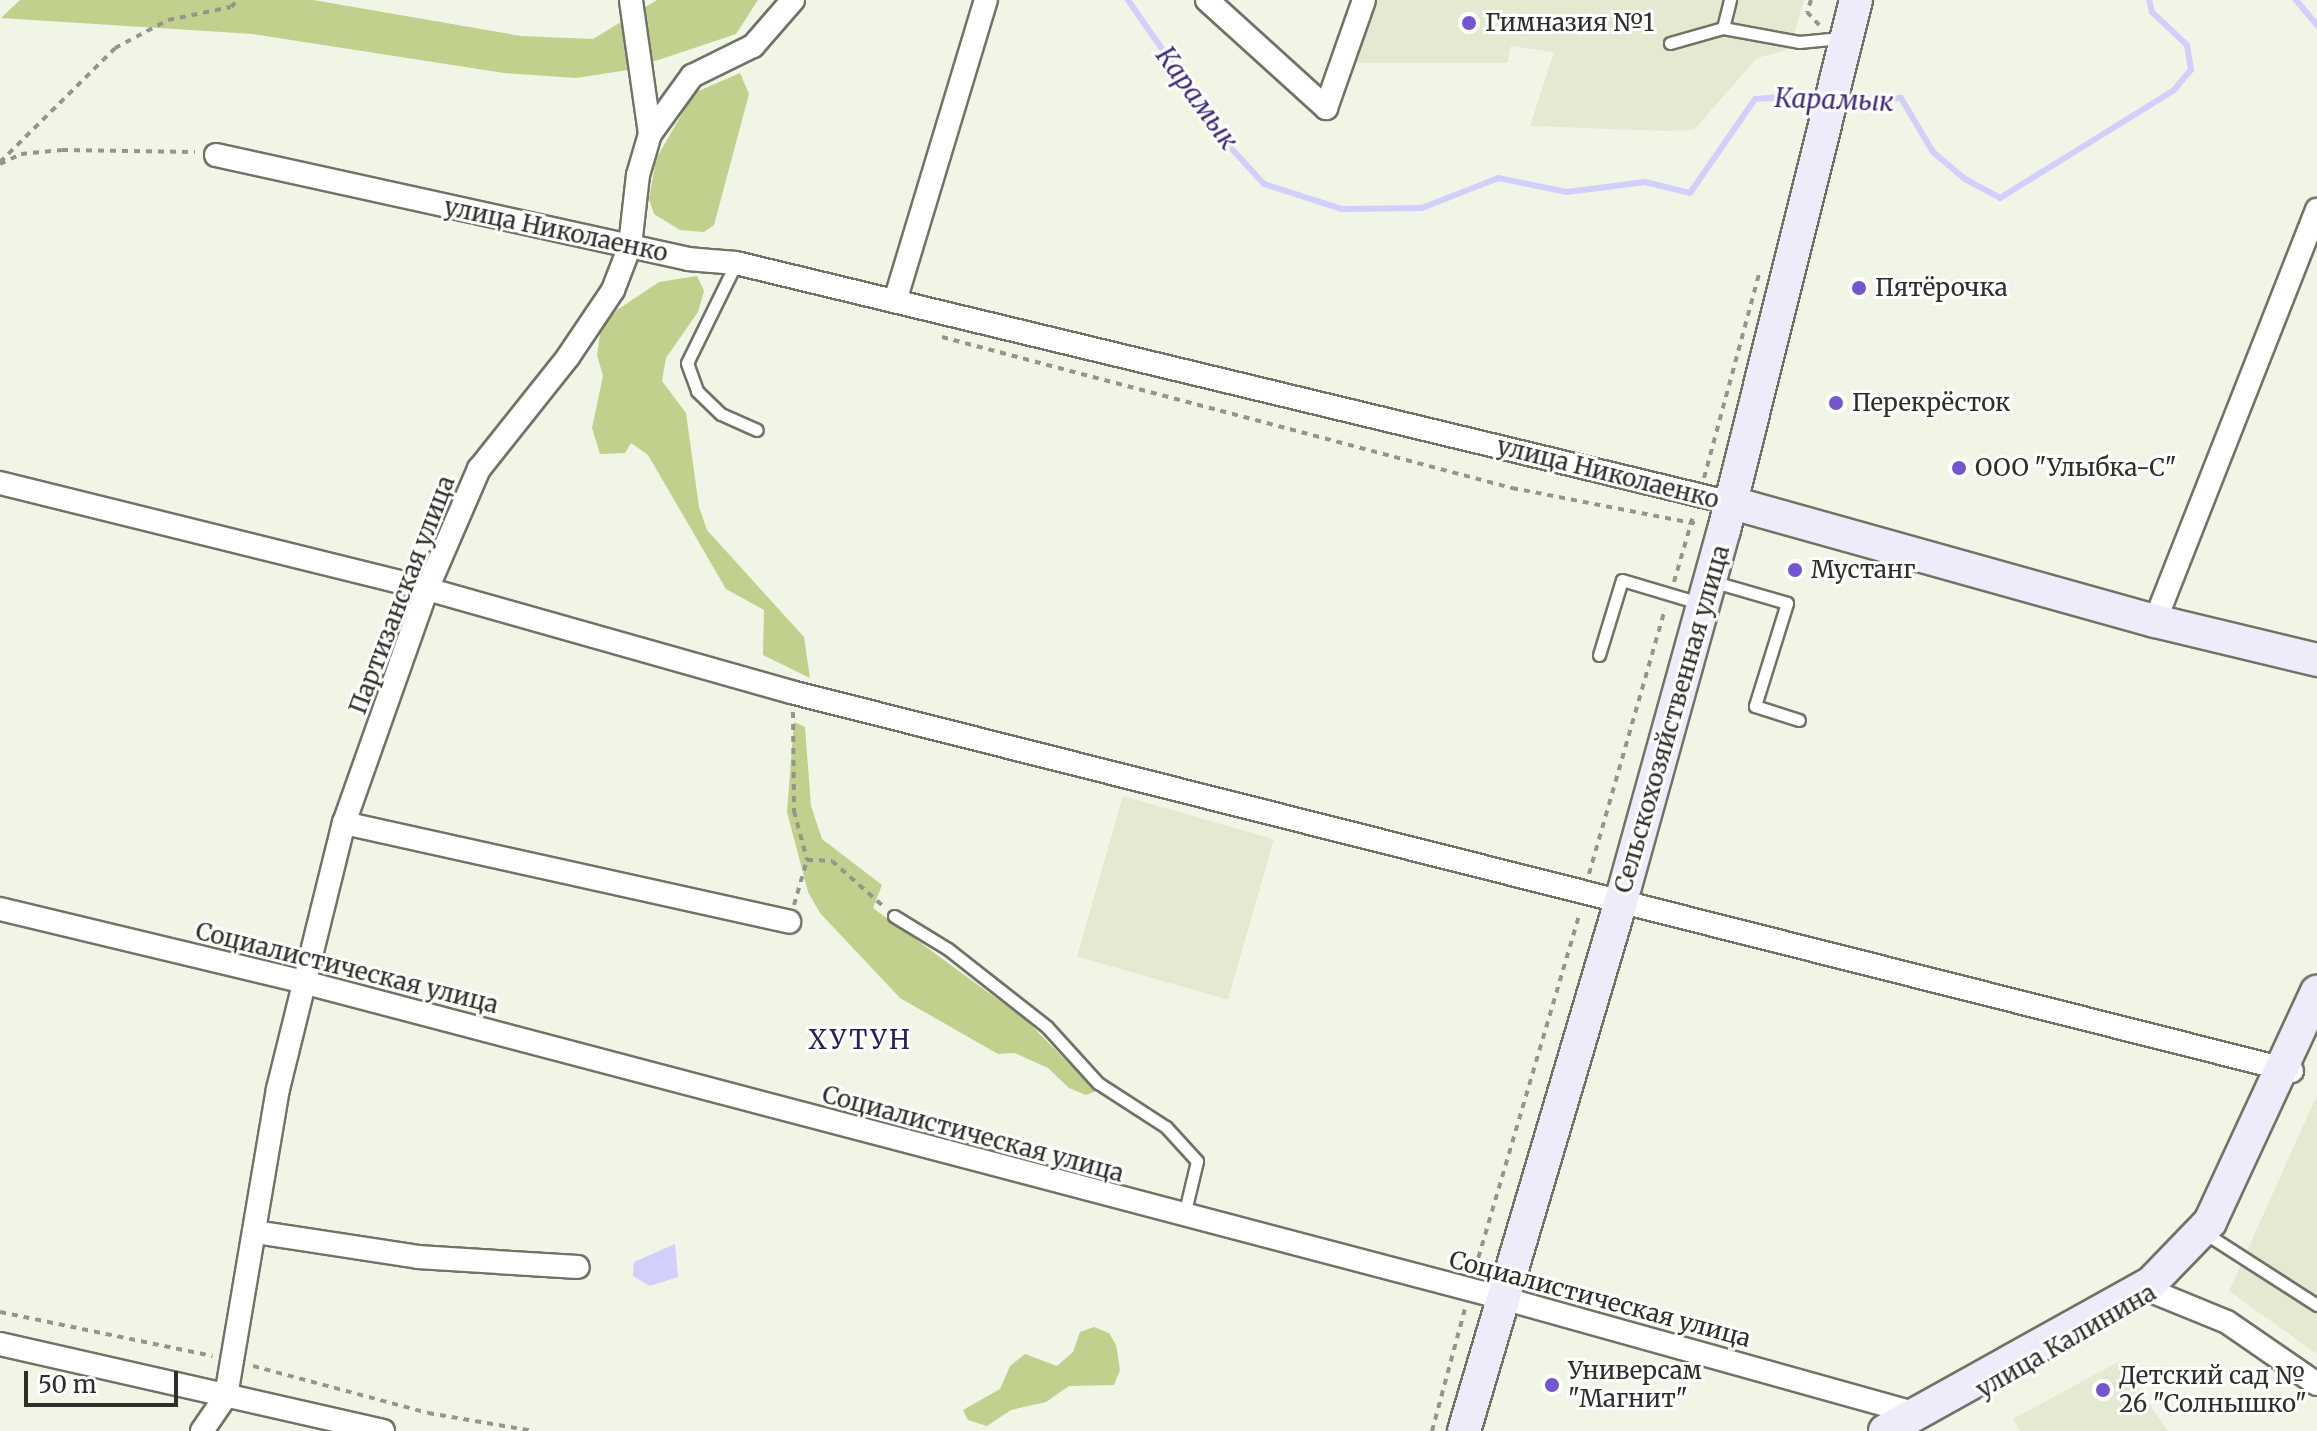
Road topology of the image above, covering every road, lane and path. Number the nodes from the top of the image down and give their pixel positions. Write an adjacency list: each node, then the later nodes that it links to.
1 (238, 0): 15 (path)
2 (631, 0): 13 (street, Партизанская улица)
3 (793, 0): 13 (street)
4 (986, 0): 20 (street)
5 (1207, 0): 6 (street)
6 (1364, 0)
7 (1730, 0): 10 (lane)
8 (1811, 0): 12 (path)
9 (1856, 0): 12 (main road, Сельскохозяйственная улица)
10 (1723, 28): 11 (lane); 12 (lane)
11 (1670, 43)
12 (1842, 45): 25 (main road, Сельскохозяйственная улица)
13 (650, 134): 17 (street, Партизанская улица)
14 (216, 155): 15 (path); 17 (street, улица Николаенко)
15 (0, 163)
16 (2317, 210): 30 (street)
17 (630, 246): 18 (street, улица Николаенко); 27 (street, Партизанская улица)
18 (736, 263): 20 (street, улица Николаенко); 22 (lane)
19 (1760, 270): 24 (path)
20 (895, 301): 24 (street, улица Николаенко)
21 (937, 335): 26 (path)
22 (757, 430)
23 (0, 483): 27 (street)
24 (1699, 495): 25 (street, улица Николаенко); 26 (path)
25 (1728, 516): 26 (path); 28 (main road, Сельскохозяйственная улица); 30 (main road, улица Николаенко)
26 (1691, 522): 29 (path)
27 (427, 589): 33 (street); 35 (street, Партизанская улица)
28 (1707, 593): 29 (lane); 34 (lane); 38 (main road, Сельскохозяйственная улица)
29 (1670, 594): 31 (lane); 37 (path)
30 (2155, 621): 32 (main road, улица Николаенко)
31 (1599, 655)
32 (2317, 660)
33 (791, 692): 36 (path); 37 (street)
34 (1799, 720)
35 (344, 823): 41 (street); 42 (street, Партизанская улица)
36 (807, 860): 40 (path); 41 (path)
37 (1585, 892): 38 (street); 50 (path)
38 (1621, 901): 45 (street); 52 (main road, Сельскохозяйственная улица)
39 (0, 909): 42 (street, Социалистическая улица)
40 (894, 916): 46 (lane)
41 (789, 922)
42 (303, 982): 46 (street, Социалистическая улица); 47 (street, Партизанская улица)
43 (2317, 992): 45 (main road)
44 (2317, 1016): 45 (main road, улица Калинина)
45 (2287, 1070): 48 (main road, улица Калинина); 59 (main road)
46 (1183, 1218): 50 (street, Социалистическая улица)
47 (255, 1232): 49 (street); 56 (street, Партизанская улица)
48 (2211, 1237): 51 (main road, улица Калинина); 53 (lane)
49 (578, 1267)
50 (1470, 1290): 52 (street, Социалистическая улица); 63 (path)
51 (2156, 1293): 57 (street); 59 (main road, улица Калинина)
52 (1502, 1298): 59 (street, Социалистическая улица); 64 (main road, Сельскохозяйственная улица)
53 (2317, 1305)
54 (0, 1312): 56 (path)
55 (0, 1344): 58 (street)
56 (233, 1361): 58 (street, Партизанская улица); 62 (path)
57 (2317, 1384)
58 (226, 1396): 60 (street, Партизанская улица); 61 (street)
59 (1917, 1421): 65 (main road)
60 (202, 1431)
61 (383, 1431)
62 (533, 1431)
63 (1432, 1431)
64 (1464, 1431)
65 (1885, 1431)

